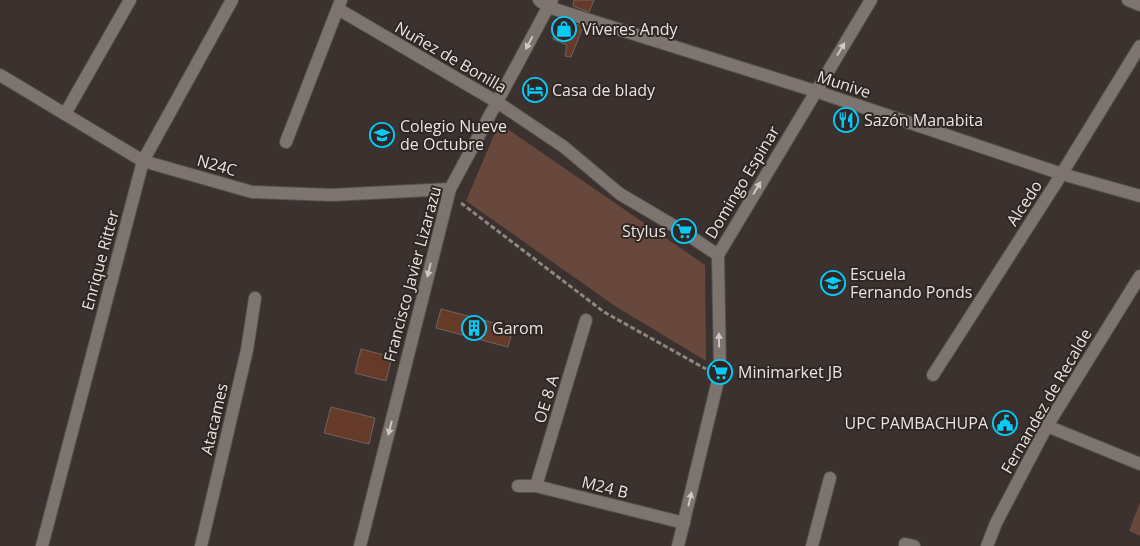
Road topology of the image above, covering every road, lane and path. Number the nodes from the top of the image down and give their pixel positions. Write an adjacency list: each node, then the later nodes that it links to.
1 (130, 0): 12 (street)
2 (232, 0): 14 (street, Enrique Ritter)
3 (871, 0): 10 (street, Domingo Espinar, one-way to 3)
4 (1128, 0): 7 (street)
5 (546, 2): 10 (street, Munive); 11 (street, Francisco Javier Lizarazu, one-way to 11)
6 (339, 5): 11 (street, Nuñez de Bonilla); 13 (street)
7 (1140, 5)
8 (1140, 46): 15 (street, Alcedo)
9 (0, 75): 12 (street, N24C)
10 (815, 91): 15 (street, Munive); 19 (street, Domingo Espinar, one-way to 10)
11 (497, 102): 16 (street, Francisco Javier Lizarazu); 19 (street, Nuñez de Bonilla)
12 (65, 114): 14 (street, N24C)
13 (286, 142)
14 (143, 161): 16 (street, N24C); 31 (street, Enrique Ritter)
15 (1062, 174): 17 (street, Munive); 24 (street, Alcedo)
16 (450, 189): 33 (street, Francisco Javier Lizarazu, one-way to 33)
17 (1140, 196)
18 (460, 203): 23 (path)
19 (718, 255): 30 (street, Domingo Espinar, one-way to 19)
20 (1140, 276): 25 (street, Fernandez de Recalde)
21 (254, 298): 32 (street, Atacames)
22 (586, 320): 29 (street, OE 8 A)
23 (708, 370)
24 (933, 375)
25 (1047, 426): 26 (street); 36 (street, Fernandez de Recalde)
26 (1140, 464)
27 (830, 478): 35 (street)
28 (518, 486): 29 (street, M24 B)
29 (536, 486): 30 (street, M24 B)
30 (684, 523): 34 (street, Domingo Espinar)
31 (42, 546)
32 (201, 546)
33 (360, 546)
34 (678, 546)
35 (812, 546)
36 (987, 546)

